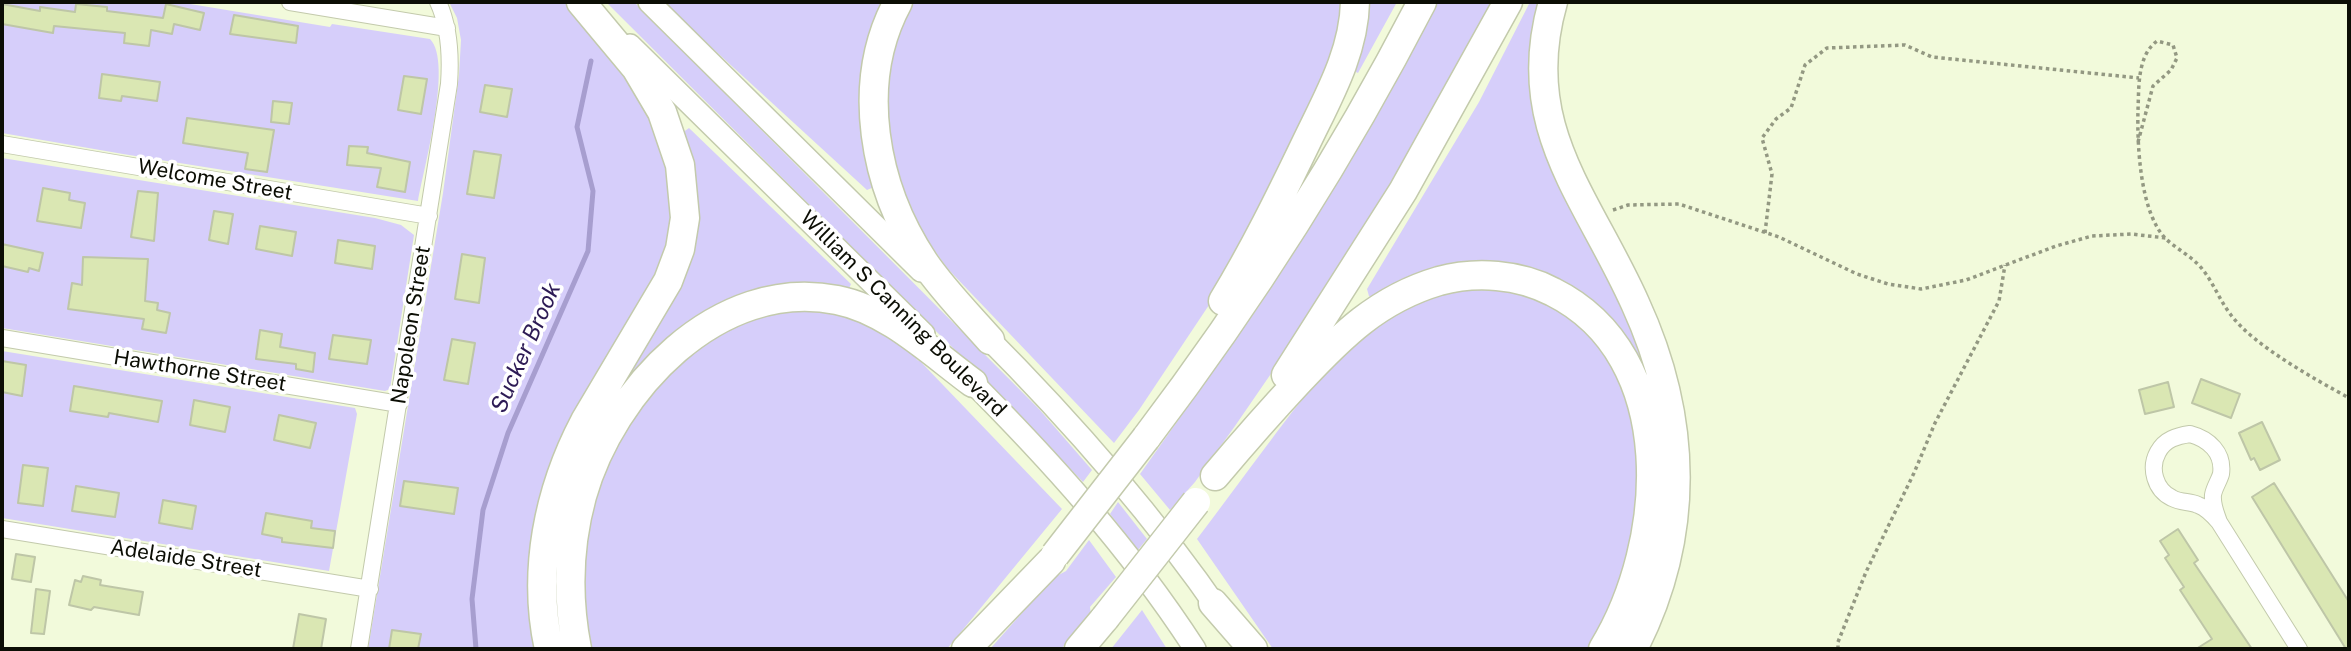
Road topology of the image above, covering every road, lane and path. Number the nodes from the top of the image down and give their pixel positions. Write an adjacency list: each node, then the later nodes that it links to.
1 (290, 2): 10 (street)
2 (438, 2): 10 (street, Napoleon Street)
3 (584, 2): 21 (main road, William S Canning Boulevard); 33 (highway)
4 (649, 2): 20 (main road, William S Canning Boulevard)
5 (898, 2): 20 (highway)
6 (1355, 2): 24 (highway)
7 (1422, 2): 24 (highway)
8 (1508, 2): 25 (highway)
9 (1553, 2): 15 (highway)
10 (447, 28): 14 (street, Napoleon Street)
11 (2139, 78): 12 (path); 12 (path); 16 (path)
12 (2137, 142): 17 (path)
13 (2, 144): 14 (street, Welcome Street)
14 (429, 216): 23 (street, Napoleon Street)
15 (1591, 217): 16 (path); 41 (highway)
16 (1765, 233): 18 (path)
17 (2166, 238): 18 (path); 22 (path)
18 (2005, 265): 42 (path)
19 (2, 338): 23 (street, Hawthorne Street)
20 (990, 340): 30 (main road, William S Canning Boulevard)
21 (972, 383): 34 (highway); 37 (main road, William S Canning Boulevard)
22 (2349, 398)
23 (399, 404): 29 (street, Napoleon Street)
24 (1150, 433): 28 (highway, bridge)
25 (1215, 476): 31 (highway, bridge); 40 (highway)
26 (2219, 522): 26 (street); 43 (street)
27 (2, 529): 29 (street, Adelaide Street)
28 (1053, 558): 35 (highway); 36 (highway)
29 (370, 589): 32 (street, Napoleon Street)
30 (1213, 603): 38 (main road, William S Canning Boulevard); 39 (highway)
31 (1089, 639)
32 (359, 649)
33 (549, 649)
34 (577, 649)
35 (966, 649)
36 (976, 649)
37 (1195, 649)
38 (1244, 649)
39 (1253, 649)
40 (1603, 649)
41 (1633, 649)
42 (1838, 649)
43 (2300, 649)

